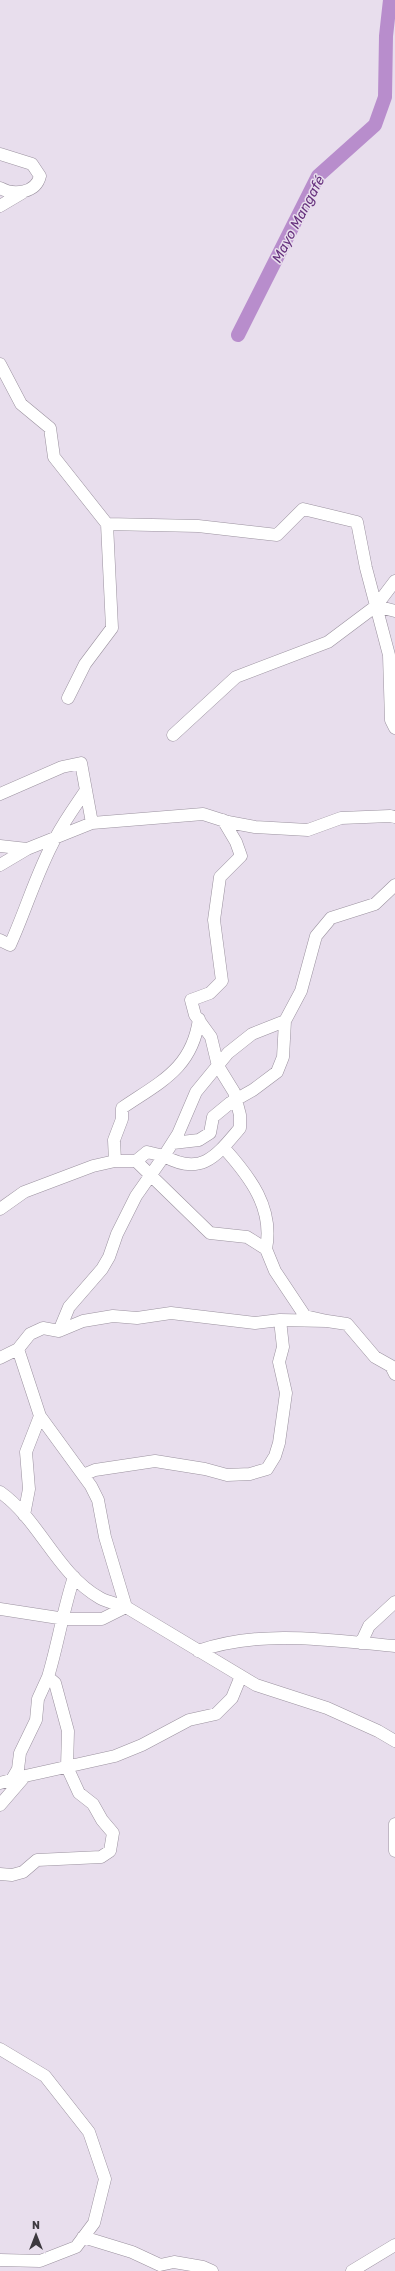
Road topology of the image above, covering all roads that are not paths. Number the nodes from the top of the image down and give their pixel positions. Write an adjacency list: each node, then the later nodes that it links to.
1 (0, 154): 3 (street)
2 (0, 188): 3 (street)
3 (22, 193): 4 (street)
4 (0, 206)
5 (0, 364): 6 (street)
6 (107, 524): 8 (street); 10 (street)
7 (395, 581): 8 (street)
8 (376, 606): 9 (street); 11 (street); 12 (street)
9 (395, 611)
10 (68, 698)
11 (395, 728)
12 (173, 735)
13 (86, 790): 14 (street); 17 (street); 18 (street)
14 (0, 794)
15 (395, 817): 16 (street)
16 (223, 820): 17 (street); 24 (street)
17 (92, 823): 18 (street)
18 (56, 837): 20 (street); 23 (street)
19 (0, 846): 20 (street)
20 (27, 849): 21 (street)
21 (0, 865)
22 (395, 885): 25 (street)
23 (0, 940)
24 (199, 1019): 26 (street); 31 (street)
25 (285, 1021): 26 (street); 27 (street)
26 (218, 1066): 27 (street); 28 (street)
27 (236, 1099): 28 (street); 29 (street)
28 (173, 1143): 30 (street)
29 (224, 1148): 30 (street); 35 (street)
30 (164, 1156): 32 (street); 33 (street)
31 (115, 1161): 32 (street); 34 (street)
32 (136, 1161): 33 (street)
33 (151, 1175): 35 (street); 38 (street)
34 (0, 1209)
35 (266, 1249): 37 (street)
36 (280, 1320): 37 (street); 38 (street); 43 (street)
37 (327, 1321): 41 (street)
38 (59, 1331): 39 (street)
39 (18, 1349): 40 (street); 42 (street)
40 (0, 1358)
41 (395, 1374)
42 (40, 1416): 43 (street); 45 (street)
43 (83, 1475): 48 (street)
44 (0, 1492): 45 (street)
45 (24, 1515): 46 (street)
46 (74, 1577): 48 (street); 50 (street)
47 (395, 1602): 51 (street)
48 (126, 1607): 50 (street); 53 (street)
49 (0, 1609): 50 (street)
50 (61, 1618): 55 (street)
51 (361, 1643): 52 (street); 53 (street)
52 (395, 1646)
53 (198, 1651): 54 (street)
54 (241, 1676): 56 (street); 57 (street)
55 (48, 1677): 57 (street); 59 (street)
56 (395, 1741)
57 (67, 1767): 58 (street); 63 (street)
58 (25, 1776): 59 (street); 60 (street)
59 (5, 1782)
60 (0, 1805)
61 (395, 1824): 62 (street)
62 (395, 1851)
63 (0, 1874)
64 (0, 2049): 65 (street)
65 (83, 2237): 67 (street); 68 (street)
66 (395, 2245): 69 (street)
67 (0, 2260)
68 (212, 2271)
69 (352, 2271)

